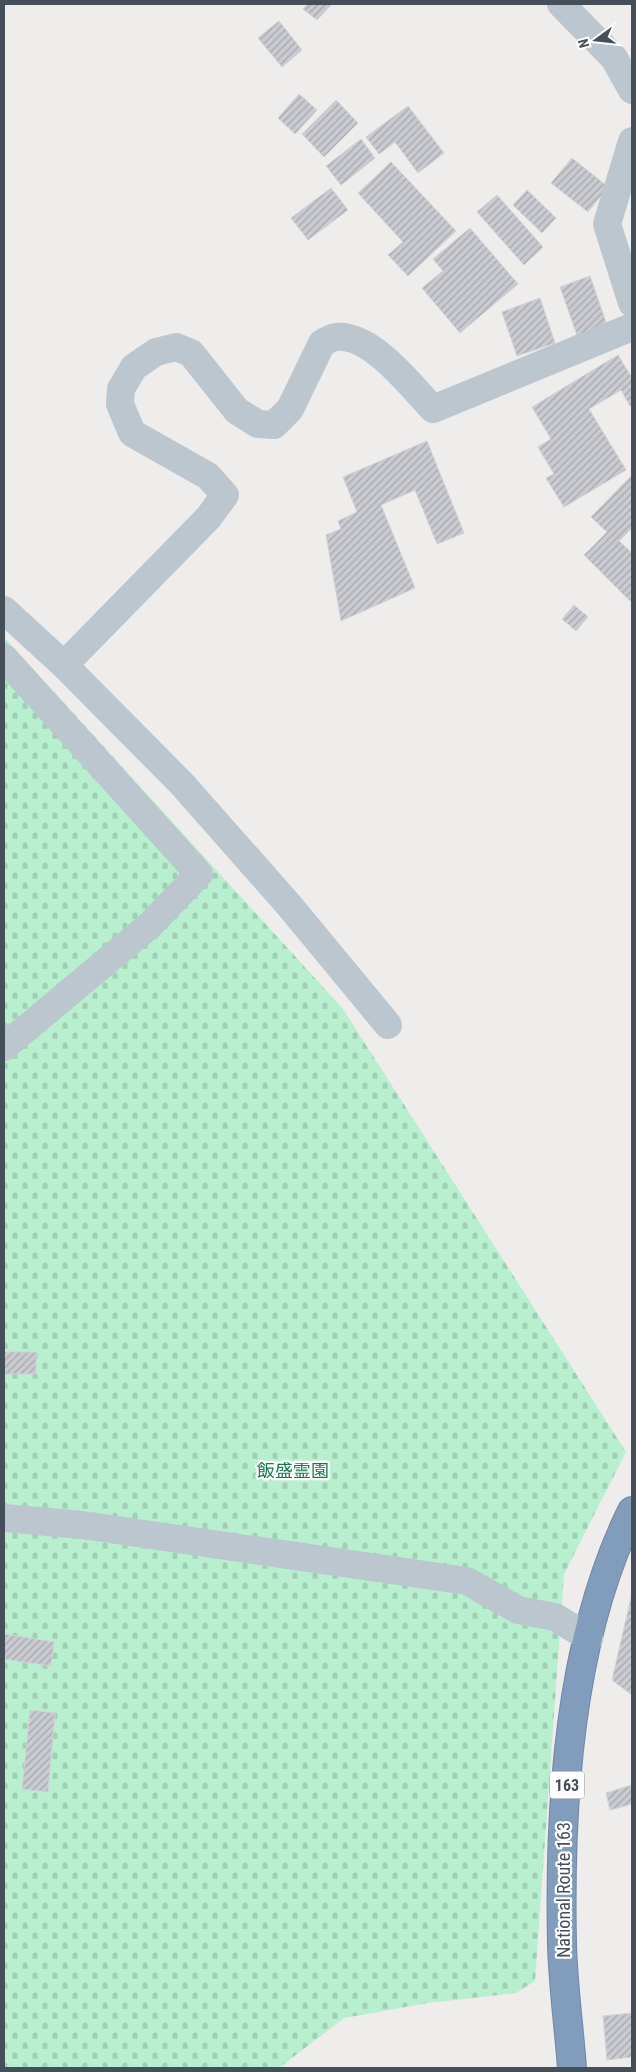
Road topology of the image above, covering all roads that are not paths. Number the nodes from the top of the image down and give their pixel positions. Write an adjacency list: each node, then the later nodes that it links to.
1 (561, 4): 2 (street)
2 (632, 90)
3 (632, 141): 4 (street)
4 (632, 303)
5 (632, 327): 7 (street)
6 (4, 610): 7 (street)
7 (73, 657): 9 (street)
8 (4, 658): 10 (street)
9 (388, 1025)
10 (4, 1047)
11 (632, 1511): 13 (highway, National Route 163 / 163)
12 (4, 1518): 13 (street)
13 (589, 1638): 14 (highway, National Route 163 / 163)
14 (572, 2068)

